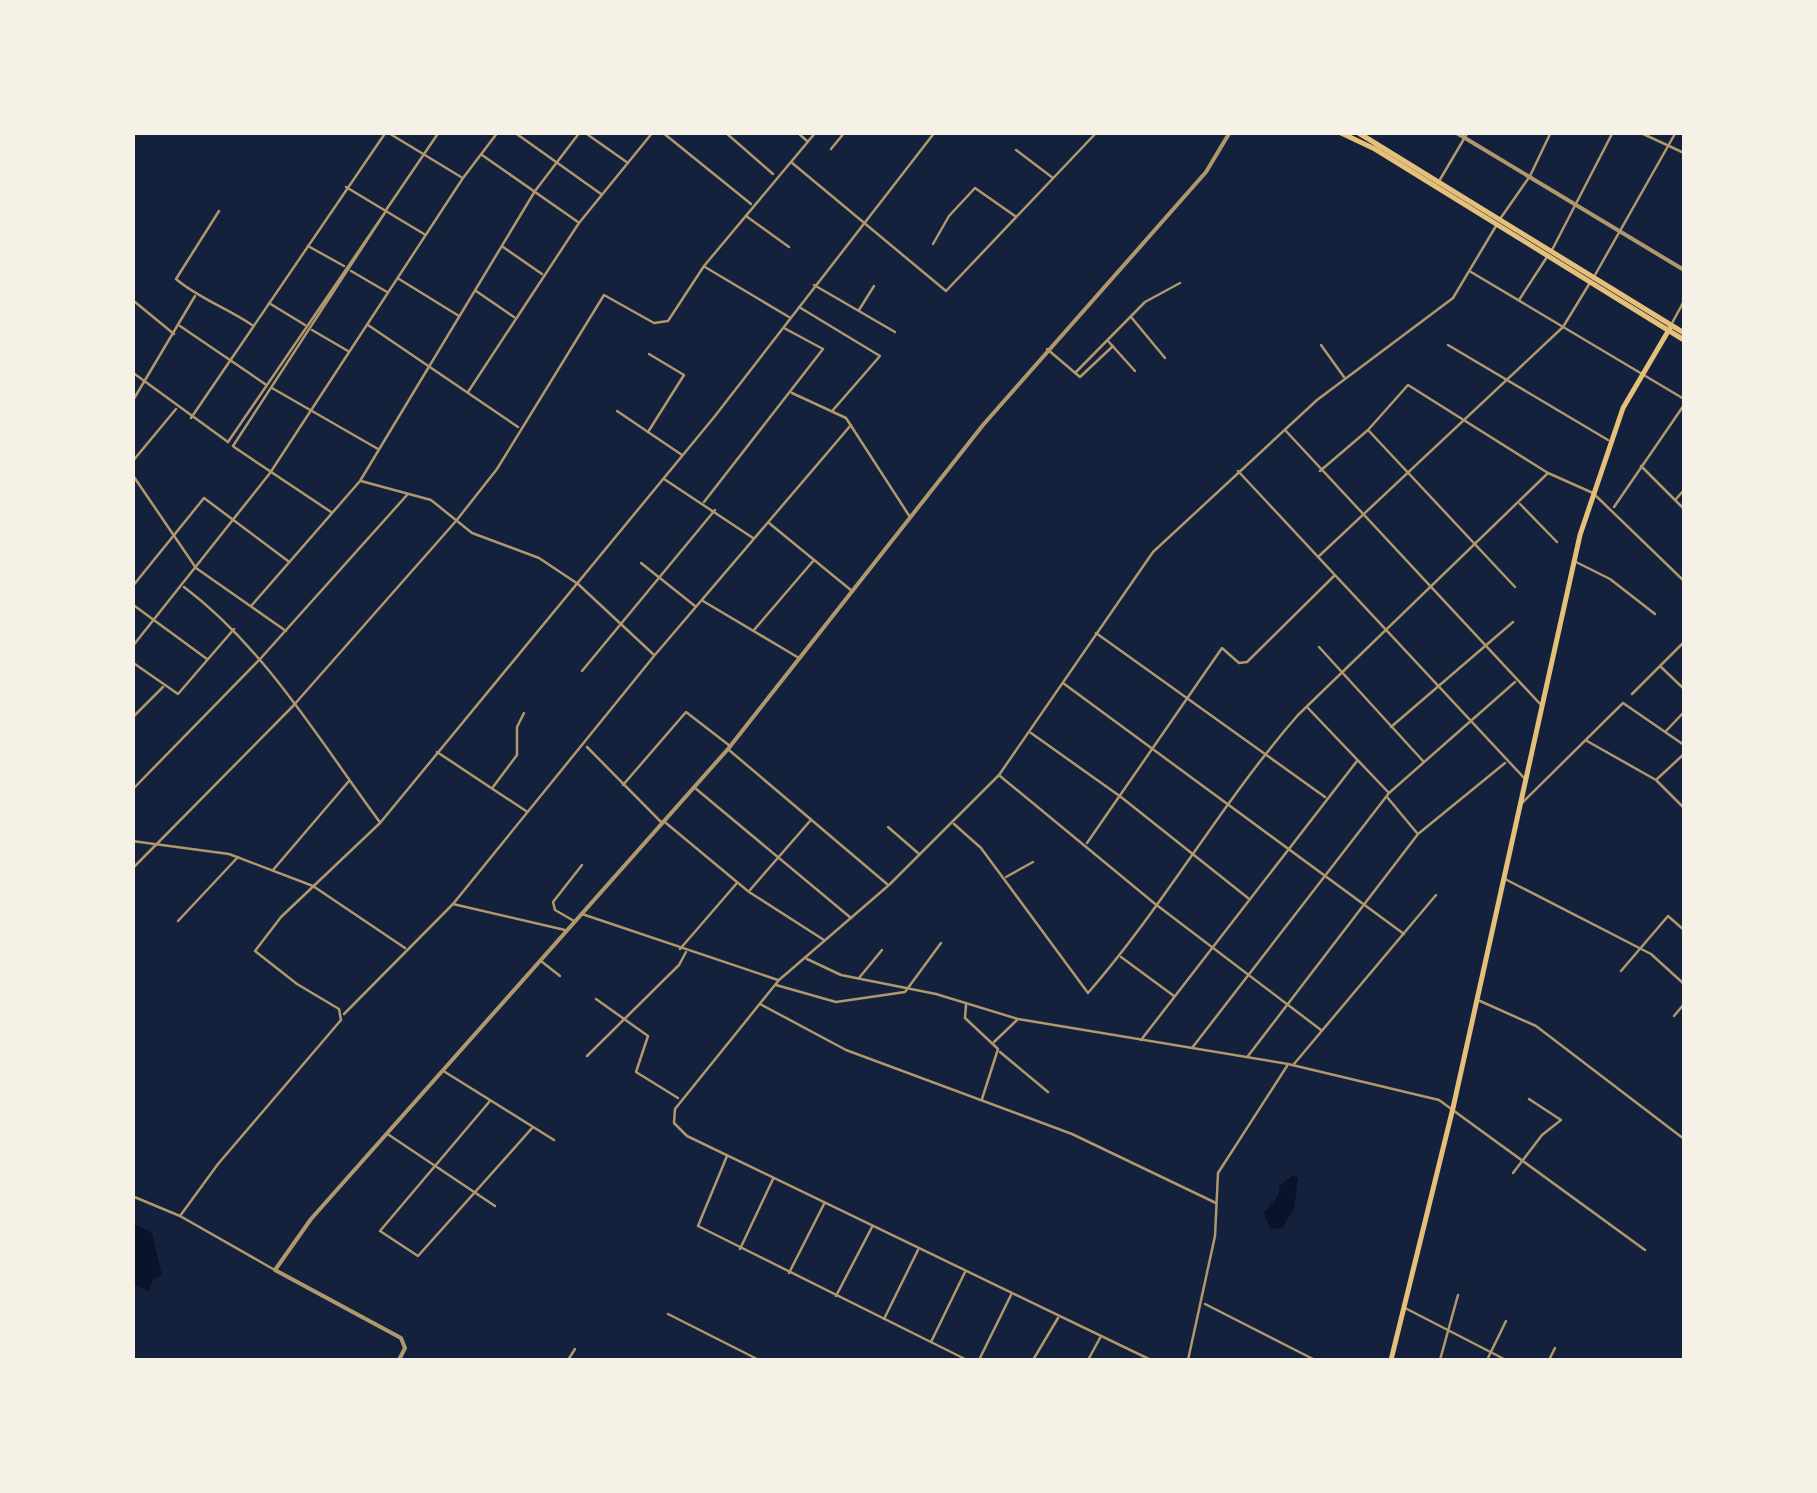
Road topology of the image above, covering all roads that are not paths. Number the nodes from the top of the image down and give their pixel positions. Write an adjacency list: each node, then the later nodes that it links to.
1 (387, 132): 28 (street); 38 (street)
2 (440, 132): 28 (street)
3 (498, 132): 29 (street)
4 (514, 132): 31 (street)
5 (582, 132): 31 (street); 32 (street)
6 (662, 132): 42 (street)
7 (725, 132): 33 (street)
8 (797, 132): 23 (street)
9 (816, 132): 23 (street)
10 (845, 132): 25 (street)
11 (935, 132): 47 (street)
12 (1097, 132): 36 (street)
13 (1230, 132): 94 (street)
14 (1339, 132): 37 (main road)
15 (1357, 132): 37 (main road)
16 (1455, 132): 22 (street)
17 (1551, 132): 34 (street)
18 (1612, 132): 41 (street)
19 (1639, 132): 24 (street)
20 (1676, 132): 24 (street)
21 (651, 133): 32 (street)
22 (1466, 136): 34 (street); 37 (street)
23 (807, 141): 30 (street)
24 (1668, 146): 27 (street); 50 (street)
25 (831, 149)
26 (1016, 150): 36 (street)
27 (1684, 153)
28 (424, 154): 35 (street); 44 (street)
29 (481, 154): 35 (street); 39 (street)
30 (790, 161): 33 (street); 47 (street)
31 (556, 162): 39 (street); 40 (street)
32 (628, 163): 40 (street)
33 (775, 176): 42 (street)
34 (1530, 176): 41 (street); 48 (street)
35 (462, 178): 51 (street)
36 (1054, 178): 46 (street)
37 (1437, 184): 48 (main road)
38 (346, 187): 44 (street); 52 (street)
39 (535, 191): 49 (street); 54 (street)
40 (602, 194): 49 (street)
41 (1576, 205): 50 (street); 56 (street)
42 (752, 206): 45 (street)
43 (219, 211): 69 (street)
44 (386, 211): 51 (street); 58 (street)
45 (745, 215): 55 (street); 57 (street)
46 (1016, 217): 47 (street); 53 (street)
47 (862, 221): 65 (street)
48 (1498, 222): 56 (main road); 60 (street)
49 (580, 223): 61 (street)
50 (1621, 232): 59 (street); 63 (street)
51 (426, 234): 62 (street)
52 (306, 244): 58 (street); 73 (street)
53 (933, 244)
54 (502, 246): 61 (street); 67 (street)
55 (789, 247)
56 (1549, 254): 63 (main road); 70 (street)
57 (704, 266): 79 (street); 120 (street)
58 (348, 268): 68 (street); 85 (street)
59 (1684, 270)
60 (1470, 271): 70 (street); 104 (street)
61 (543, 275): 78 (street)
62 (398, 278): 68 (street); 76 (street)
63 (1592, 279): 83 (street); 86 (main road)
64 (1180, 283): 77 (street)
65 (813, 284): 74 (street); 75 (street)
66 (874, 286): 75 (street)
67 (475, 290): 76 (street); 78 (street)
68 (389, 293): 81 (street)
69 (196, 295): 80 (street); 82 (street)
70 (1520, 300): 83 (street)
71 (1684, 301): 86 (street)
72 (134, 302): 88 (street)
73 (268, 303): 80 (street); 85 (street)
74 (798, 307): 79 (street); 115 (street)
75 (858, 311): 87 (street)
76 (459, 316): 99 (street)
77 (1130, 316): 90 (street); 97 (street)
78 (516, 318): 108 (street)
79 (790, 318): 84 (street)
80 (254, 325): 98 (street)
81 (367, 325): 95 (street); 99 (street)
82 (180, 326): 88 (street); 98 (street)
83 (1563, 326): 103 (street); 105 (street)
84 (782, 327): 109 (street); 127 (street)
85 (309, 328): 95 (street); 107 (street)
86 (1670, 328): 89 (main road); 103 (main road)
87 (895, 332)
88 (175, 335): 106 (street)
89 (1684, 337)
90 (1107, 340): 93 (street); 102 (street)
91 (1320, 345): 104 (street)
92 (1448, 345): 105 (street)
93 (1113, 346): 100 (street); 102 (street)
94 (1047, 348): 102 (street); 149 (street)
95 (349, 352): 114 (street)
96 (649, 354): 123 (street)
97 (1165, 358)
98 (230, 361): 107 (street); 117 (street)
99 (429, 366): 108 (street); 126 (street)
100 (1136, 371)
101 (132, 372): 106 (street)
102 (1075, 374)
103 (1642, 374): 110 (street); 124 (main road)
104 (1345, 378): 121 (street)
105 (1506, 380): 118 (street); 124 (street)
106 (146, 384): 111 (street); 113 (street)
107 (269, 387): 114 (street); 125 (street)
108 (468, 392): 120 (street)
109 (791, 392): 115 (street); 142 (street)
110 (1684, 398)
111 (132, 402)
112 (1684, 404): 129 (street)
113 (177, 408): 117 (street); 128 (street)
114 (312, 409): 126 (street); 132 (street)
115 (833, 410): 119 (street)
116 (617, 412): 123 (street)
117 (191, 418): 125 (street)
118 (1464, 422): 122 (street); 133 (street); 135 (street)
119 (851, 424): 149 (street); 152 (street)
120 (519, 428): 151 (street)
121 (1284, 429): 130 (street); 131 (street)
122 (1368, 430): 131 (street); 135 (street)
123 (648, 432): 127 (street)
124 (1609, 441): 139 (main road)
125 (230, 444): 132 (street)
126 (380, 450): 137 (street)
127 (682, 455): 136 (street)
128 (132, 462)
129 (1640, 465): 141 (street); 144 (street)
130 (1237, 470): 157 (street); 184 (street)
131 (1320, 470): 148 (street)
132 (270, 472): 147 (street); 150 (street)
133 (1548, 473): 139 (street); 143 (street)
134 (132, 474): 153 (street)
135 (1408, 476): 148 (street); 156 (street)
136 (663, 478): 142 (street); 166 (street)
137 (360, 480): 140 (street); 147 (street)
138 (1684, 490): 141 (street)
139 (1593, 493): 144 (street); 160 (main road)
140 (407, 495): 151 (street); 181 (street)
141 (1676, 500): 145 (street)
142 (704, 502): 146 (street)
143 (1518, 502): 155 (street); 156 (street)
144 (1614, 509): 165 (street)
145 (1684, 509)
146 (715, 510): 154 (street); 164 (street)
147 (332, 513): 159 (street)
148 (1364, 516): 157 (street); 169 (street)
149 (911, 518): 171 (street)
150 (234, 519): 153 (street); 159 (street); 162 (street)
151 (456, 521): 166 (street); 204 (street)
152 (768, 522): 154 (street); 158 (street)
153 (174, 534): 162 (street); 168 (street)
154 (754, 539): 172 (street)
155 (1557, 542)
156 (1473, 544): 169 (street); 170 (street)
157 (1318, 557): 163 (street)
158 (815, 559): 171 (street); 183 (street)
159 (290, 562): 174 (street)
160 (1575, 562): 176 (street); 206 (main road)
161 (641, 563): 164 (street)
162 (196, 568): 167 (street); 174 (street)
163 (1334, 576): 182 (street); 203 (street)
164 (658, 578): 175 (street); 179 (street)
165 (1684, 581)
166 (578, 584): 179 (street); 219 (street)
167 (182, 586): 177 (street); 180 (street)
168 (132, 587)
169 (1430, 587): 182 (street); 187 (street)
170 (1515, 587)
171 (853, 592): 192 (street)
172 (702, 600): 175 (street); 183 (street)
173 (132, 604): 177 (street)
174 (252, 605): 181 (street)
175 (696, 607): 189 (street)
176 (1655, 614)
177 (154, 620): 186 (street); 191 (street)
178 (1513, 622): 187 (street)
179 (622, 624): 189 (street); 195 (street)
180 (235, 628): 190 (street); 191 (street)
181 (286, 630): 190 (street)
182 (1386, 630): 196 (street); 200 (street)
183 (753, 631): 192 (street)
184 (1096, 633): 198 (street); 203 (street)
185 (1684, 642): 194 (street)
186 (132, 646)
187 (1484, 646): 197 (street); 200 (street)
188 (1319, 647): 196 (street)
189 (654, 656): 215 (street)
190 (261, 658): 204 (street); 232 (street)
191 (207, 659): 199 (street)
192 (800, 659): 217 (street)
193 (132, 662): 199 (street)
194 (1660, 666): 201 (street); 202 (street)
195 (582, 671)
196 (1343, 672): 205 (street); 211 (street)
197 (1517, 680): 206 (street); 210 (street)
198 (1064, 682): 212 (street); 218 (street)
199 (164, 685): 209 (street)
200 (1436, 687): 210 (street); 211 (street)
201 (1684, 690)
202 (1632, 694)
203 (1185, 696): 218 (street); 220 (street)
204 (293, 706): 227 (street); 248 (street)
205 (1306, 706): 220 (street); 222 (street)
206 (1544, 707): 228 (main road)
207 (524, 712): 230 (street)
208 (1684, 712): 213 (street)
209 (132, 718)
210 (1470, 722): 223 (street); 224 (street)
211 (1392, 726): 223 (street)
212 (1028, 732): 225 (street); 234 (street)
213 (1665, 732): 214 (street); 216 (street)
214 (1586, 740): 226 (street); 237 (street)
215 (585, 745): 229 (street); 239 (street)
216 (1684, 745)
217 (729, 748): 229 (street); 231 (street); 240 (street)
218 (1153, 748): 234 (street); 236 (street)
219 (437, 752): 230 (street); 242 (street)
220 (1264, 753): 235 (street); 236 (street)
221 (1684, 754): 226 (street)
222 (1357, 760): 233 (street); 235 (street)
223 (1424, 762): 233 (street)
224 (1506, 762): 228 (street); 245 (street)
225 (999, 775): 241 (street); 247 (street)
226 (1656, 780): 238 (street)
227 (349, 782): 242 (street); 257 (street)
228 (1527, 782): 237 (main road)
229 (623, 785): 243 (street)
230 (492, 788): 239 (street)
231 (694, 788): 243 (street); 252 (street)
232 (132, 790)
233 (1388, 794): 245 (street); 258 (street)
234 (1121, 797): 247 (street); 251 (street)
235 (1326, 798): 249 (street)
236 (1228, 802): 249 (street); 251 (street)
237 (1522, 803): 260 (main road)
238 (1684, 808)
239 (527, 812): 270 (street)
240 (811, 820): 252 (street); 263 (street)
241 (953, 822): 250 (street); 259 (street)
242 (380, 823): 264 (street)
243 (664, 823): 262 (street); 272 (street)
244 (888, 827): 250 (street)
245 (1418, 834): 271 (street)
246 (132, 841): 248 (street)
247 (1086, 844): 269 (street)
248 (156, 847): 253 (street); 256 (street)
249 (1287, 848): 258 (street); 268 (street)
250 (920, 854): 263 (street)
251 (1191, 854): 268 (street); 269 (street)
252 (778, 855): 265 (street); 273 (street)
253 (238, 857): 257 (street); 274 (street)
254 (1033, 862): 259 (street)
255 (582, 864): 275 (street)
256 (132, 869)
257 (272, 871): 261 (street)
258 (1324, 877): 271 (street); 291 (street)
259 (1004, 878): 287 (street)
260 (1505, 879): 284 (street); 299 (main road)
261 (297, 880): 264 (street); 266 (street)
262 (738, 882): 265 (street); 283 (street)
263 (888, 885): 273 (street)
264 (313, 886): 266 (street); 282 (street)
265 (749, 892): 279 (street)
266 (304, 895): 304 (street)
267 (1436, 895): 278 (street)
268 (1249, 898): 281 (street)
269 (1154, 903): 281 (street); 287 (street)
270 (452, 904): 276 (street); 282 (street)
271 (1364, 906): 278 (street); 300 (street)
272 (582, 914): 275 (street); 283 (street)
273 (851, 918): 279 (street)
274 (178, 921)
275 (574, 922): 276 (street)
276 (566, 930): 289 (street)
277 (1684, 930): 284 (street)
278 (1404, 934): 308 (street)
279 (826, 942): 288 (street)
280 (941, 943): 296 (street)
281 (1212, 946): 291 (street); 297 (street)
282 (406, 949): 304 (street)
283 (680, 949): 286 (street)
284 (1640, 949): 290 (street); 295 (street)
285 (882, 950): 293 (street)
286 (686, 951): 294 (street); 307 (street)
287 (1120, 956): 297 (street)
288 (806, 958): 293 (street); 294 (street)
289 (540, 960): 292 (street); 316 (street)
290 (1621, 972)
291 (1248, 975): 300 (street); 311 (street)
292 (560, 976)
293 (858, 979): 296 (street)
294 (778, 982): 296 (street); 301 (street)
295 (1684, 984)
296 (907, 990): 303 (street)
297 (1174, 996): 309 (street)
298 (596, 1000): 307 (street)
299 (1477, 1000): 322 (main road); 325 (street)
300 (1285, 1003): 308 (street); 314 (street)
301 (760, 1004): 318 (street); 321 (street)
302 (1684, 1004): 305 (street)
303 (966, 1005): 306 (street); 310 (street)
304 (341, 1015): 337 (street)
305 (1674, 1016)
306 (1018, 1019): 309 (street); 310 (street)
307 (624, 1021): 313 (street); 318 (street)
308 (1322, 1030): 315 (street)
309 (1140, 1042): 311 (street)
310 (993, 1043): 312 (street)
311 (1192, 1048): 314 (street)
312 (999, 1052): 317 (street); 321 (street)
313 (587, 1056)
314 (1247, 1057): 315 (street)
315 (1290, 1065): 322 (street); 335 (street)
316 (444, 1072): 320 (street); 324 (street)
317 (1048, 1092)
318 (680, 1099): 327 (street)
319 (1529, 1099): 328 (street)
320 (490, 1101): 323 (street); 329 (street)
321 (982, 1101): 335 (street)
322 (1453, 1108): 328 (street); 349 (main road)
323 (533, 1127): 326 (street); 332 (street)
324 (389, 1136): 329 (street); 342 (street)
325 (1684, 1139)
326 (554, 1140)
327 (728, 1156): 331 (street); 340 (street)
328 (1523, 1160): 330 (street); 341 (street)
329 (434, 1166): 332 (street); 332 (street)
330 (1513, 1173)
331 (774, 1178): 334 (street); 340 (street)
332 (474, 1194): 336 (street)
333 (132, 1196): 337 (street)
334 (825, 1203): 338 (street); 344 (street)
335 (1216, 1203): 348 (street)
336 (494, 1206)
337 (180, 1216): 342 (street)
338 (872, 1226): 339 (street); 347 (street)
339 (918, 1248): 343 (street); 352 (street)
340 (740, 1249): 344 (street)
341 (1645, 1250)
342 (275, 1270): 360 (street)
343 (965, 1271): 345 (street); 356 (street)
344 (788, 1273): 347 (street)
345 (1012, 1294): 351 (street); 364 (street)
346 (1458, 1295): 354 (street)
347 (836, 1296): 352 (street)
348 (1202, 1303): 368 (street); 369 (street)
349 (1402, 1307): 354 (street); 370 (main road)
350 (668, 1314): 362 (street)
351 (1058, 1316): 355 (street); 365 (street)
352 (884, 1320): 356 (street)
353 (1506, 1321): 359 (street)
354 (1448, 1330): 359 (street); 371 (street)
355 (1100, 1336): 366 (street); 367 (street)
356 (930, 1344): 363 (street)
357 (575, 1348): 361 (street)
358 (1555, 1348): 374 (street)
359 (1491, 1352): 372 (street); 373 (street)
360 (398, 1360)
361 (568, 1360)
362 (759, 1360)
363 (967, 1360)
364 (979, 1360)
365 (1034, 1360)
366 (1088, 1360)
367 (1151, 1360)
368 (1188, 1360)
369 (1315, 1360)
370 (1391, 1360)
371 (1440, 1360)
372 (1487, 1360)
373 (1506, 1360)
374 (1549, 1360)

